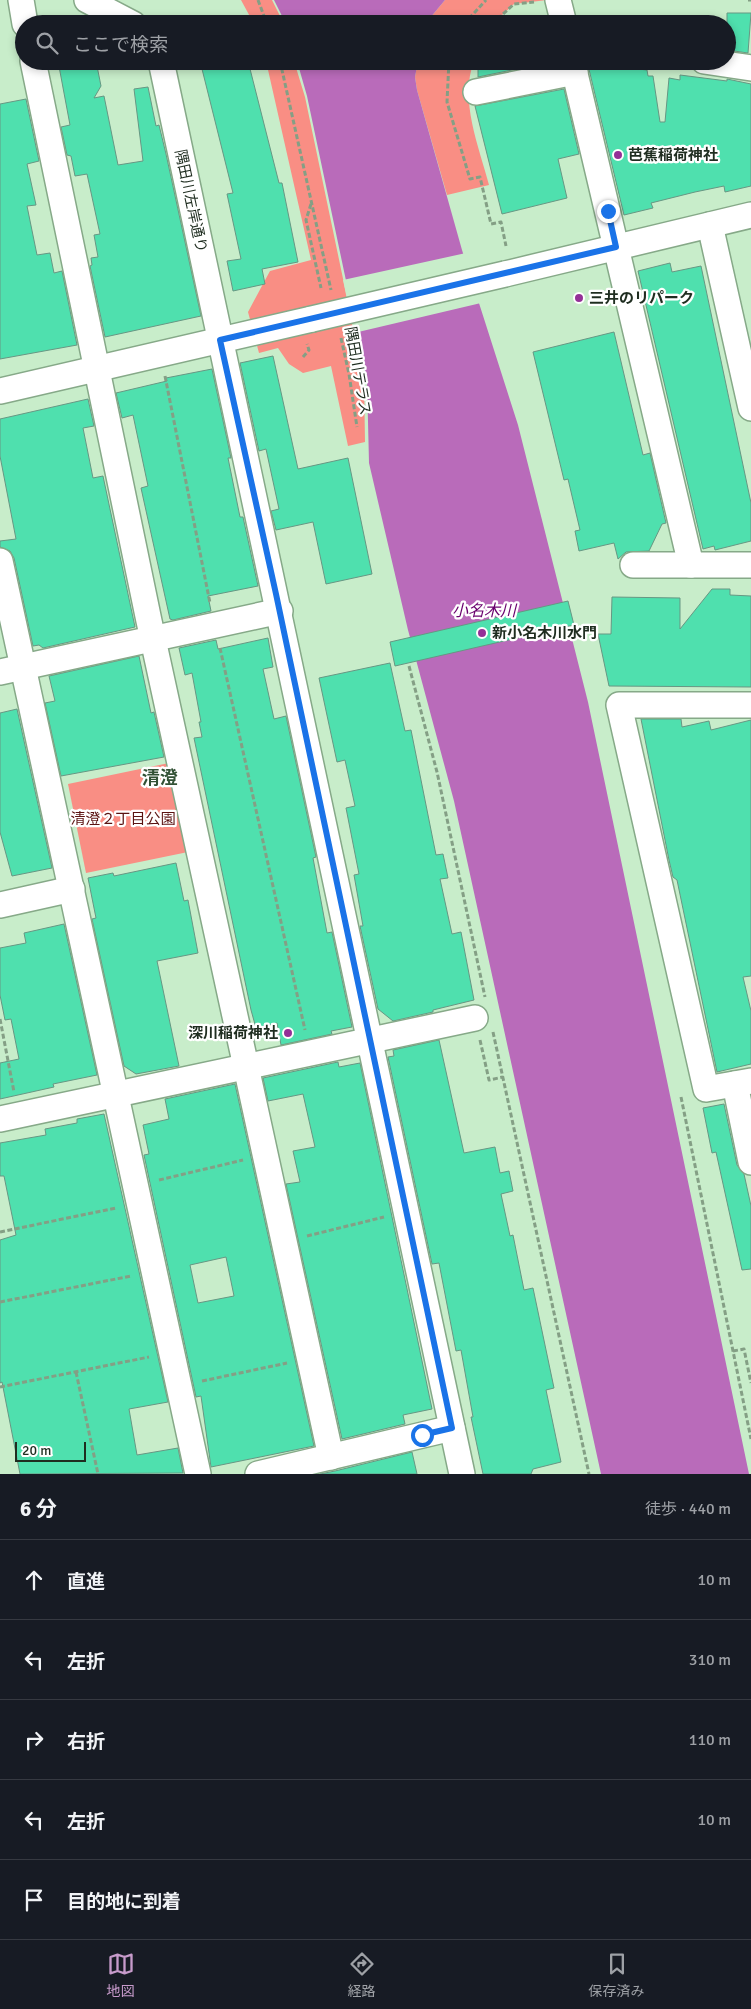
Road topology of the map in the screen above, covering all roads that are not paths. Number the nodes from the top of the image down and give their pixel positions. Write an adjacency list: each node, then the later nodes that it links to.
1 (20, 0): 4 (street)
2 (87, 0): 5 (street)
3 (548, 0): 6 (street)
4 (24, 15)
5 (116, 15)
6 (558, 15)
7 (736, 66): 8 (street)
8 (751, 68)
9 (35, 70): 18 (street)
10 (163, 70): 17 (street, 隅田川左岸通り)
11 (562, 70): 13 (street)
12 (575, 70): 16 (street)
13 (476, 92)
14 (751, 215): 15 (street)
15 (710, 225): 16 (street); 20 (street)
16 (616, 247): 17 (street, bridge); 23 (street)
17 (220, 340): 18 (street); 25 (street, 隅田川左岸通り)
18 (97, 368): 19 (street); 26 (street)
19 (0, 391)
20 (751, 408)
21 (0, 561): 27 (street)
22 (633, 565): 23 (street)
23 (691, 565): 24 (street)
24 (751, 565)
25 (280, 611): 26 (street); 32 (street, 隅田川左岸通り)
26 (153, 640): 27 (street); 33 (street)
27 (12, 670): 29 (street)
28 (751, 705): 34 (street)
29 (72, 889): 30 (street); 35 (street)
30 (0, 905)
31 (484, 1016): 32 (street)
32 (370, 1040): 33 (street); 38 (street, 隅田川左岸通り)
33 (246, 1066): 35 (street); 39 (street)
34 (743, 1083): 37 (street)
35 (116, 1095): 36 (street); 41 (street)
36 (9, 1117)
37 (751, 1162)
38 (452, 1428): 39 (street); 43 (street, 隅田川左岸通り)
39 (331, 1456): 40 (street)
40 (308, 1468): 42 (street)
41 (198, 1474)
42 (258, 1474)
43 (462, 1474)

